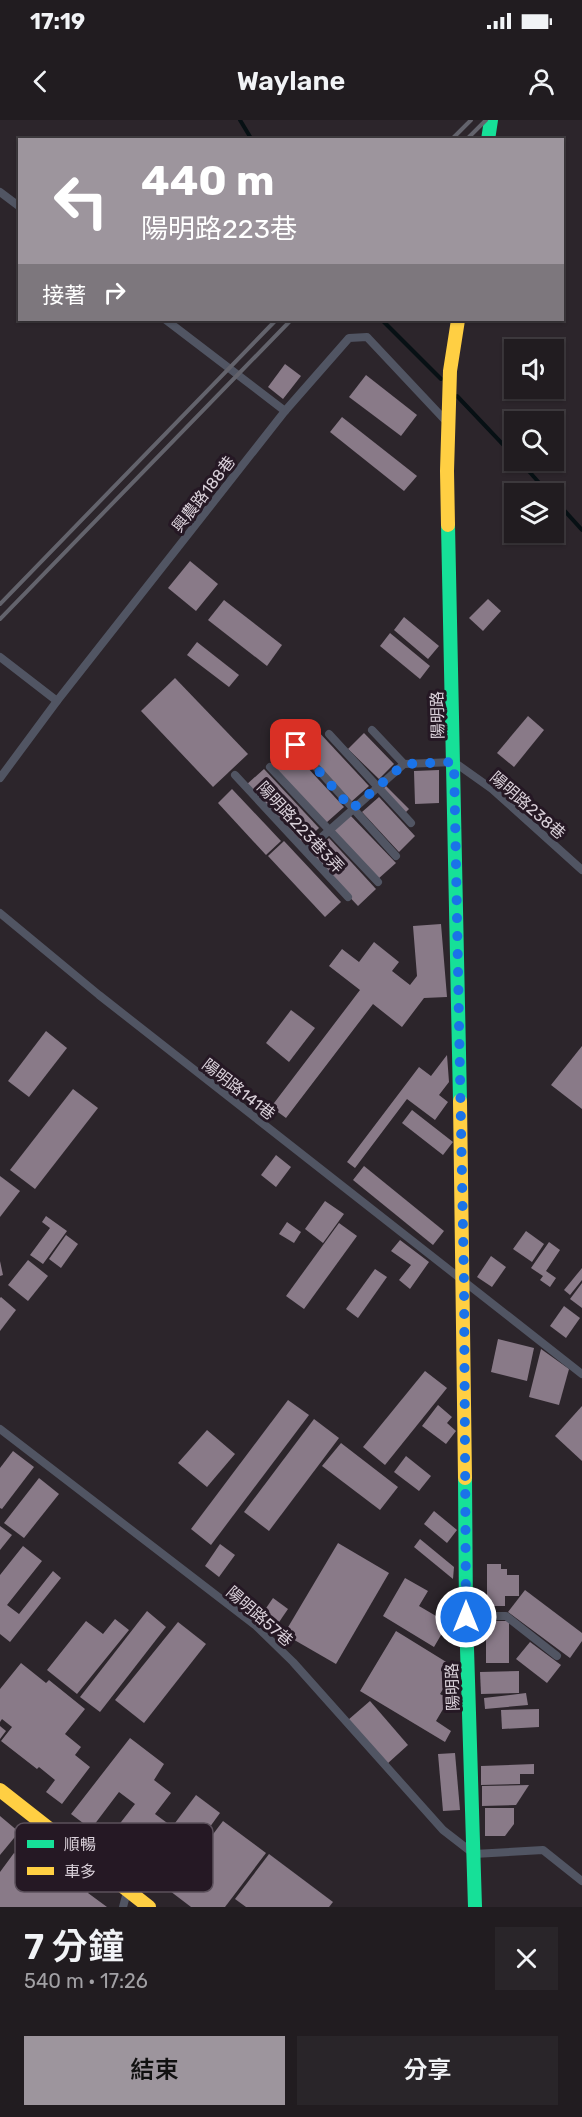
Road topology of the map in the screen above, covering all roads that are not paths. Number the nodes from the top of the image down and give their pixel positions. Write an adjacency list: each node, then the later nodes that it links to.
1 (491, 120): 2 (street)
2 (488, 138)
3 (0, 192): 4 (lane)
4 (18, 206)
5 (167, 321): 7 (lane)
6 (458, 321): 8 (street, 陽明路)
7 (285, 411): 8 (lane, 興農路188巷); 10 (lane, 興農路188巷)
8 (448, 423): 14 (street, 陽明路)
9 (0, 657): 10 (lane)
10 (57, 701): 18 (lane, 興農路188巷)
11 (372, 730): 15 (lane)
12 (329, 734): 19 (lane)
13 (296, 745): 20 (lane)
14 (454, 762): 15 (lane); 25 (lane, 陽明路238巷); 29 (street, 陽明路)
15 (404, 764): 19 (lane)
16 (270, 767): 22 (lane)
17 (235, 775): 23 (lane, 陽明路223巷3弄)
18 (0, 778)
19 (378, 786): 20 (lane); 21 (lane)
20 (352, 809): 22 (lane); 24 (lane)
21 (411, 823)
22 (328, 830): 23 (lane); 26 (lane)
23 (306, 851): 27 (lane, 陽明路223巷3弄)
24 (396, 856)
25 (582, 870)
26 (378, 882)
27 (348, 897)
28 (0, 914): 29 (lane, 陽明路141巷)
29 (464, 1282): 30 (lane, 陽明路141巷); 32 (street, 陽明路)
30 (582, 1374)
31 (0, 1429): 36 (lane, 陽明路57巷)
32 (466, 1617): 33 (lane); 36 (street, 陽明路)
33 (557, 1656)
34 (0, 1790): 35 (street)
35 (41, 1823)
36 (474, 1854): 37 (lane); 42 (street, 陽明路)
37 (582, 1881)
38 (127, 1892): 40 (lane)
39 (128, 1892): 41 (street)
40 (123, 1907)
41 (148, 1907)
42 (475, 1907)

